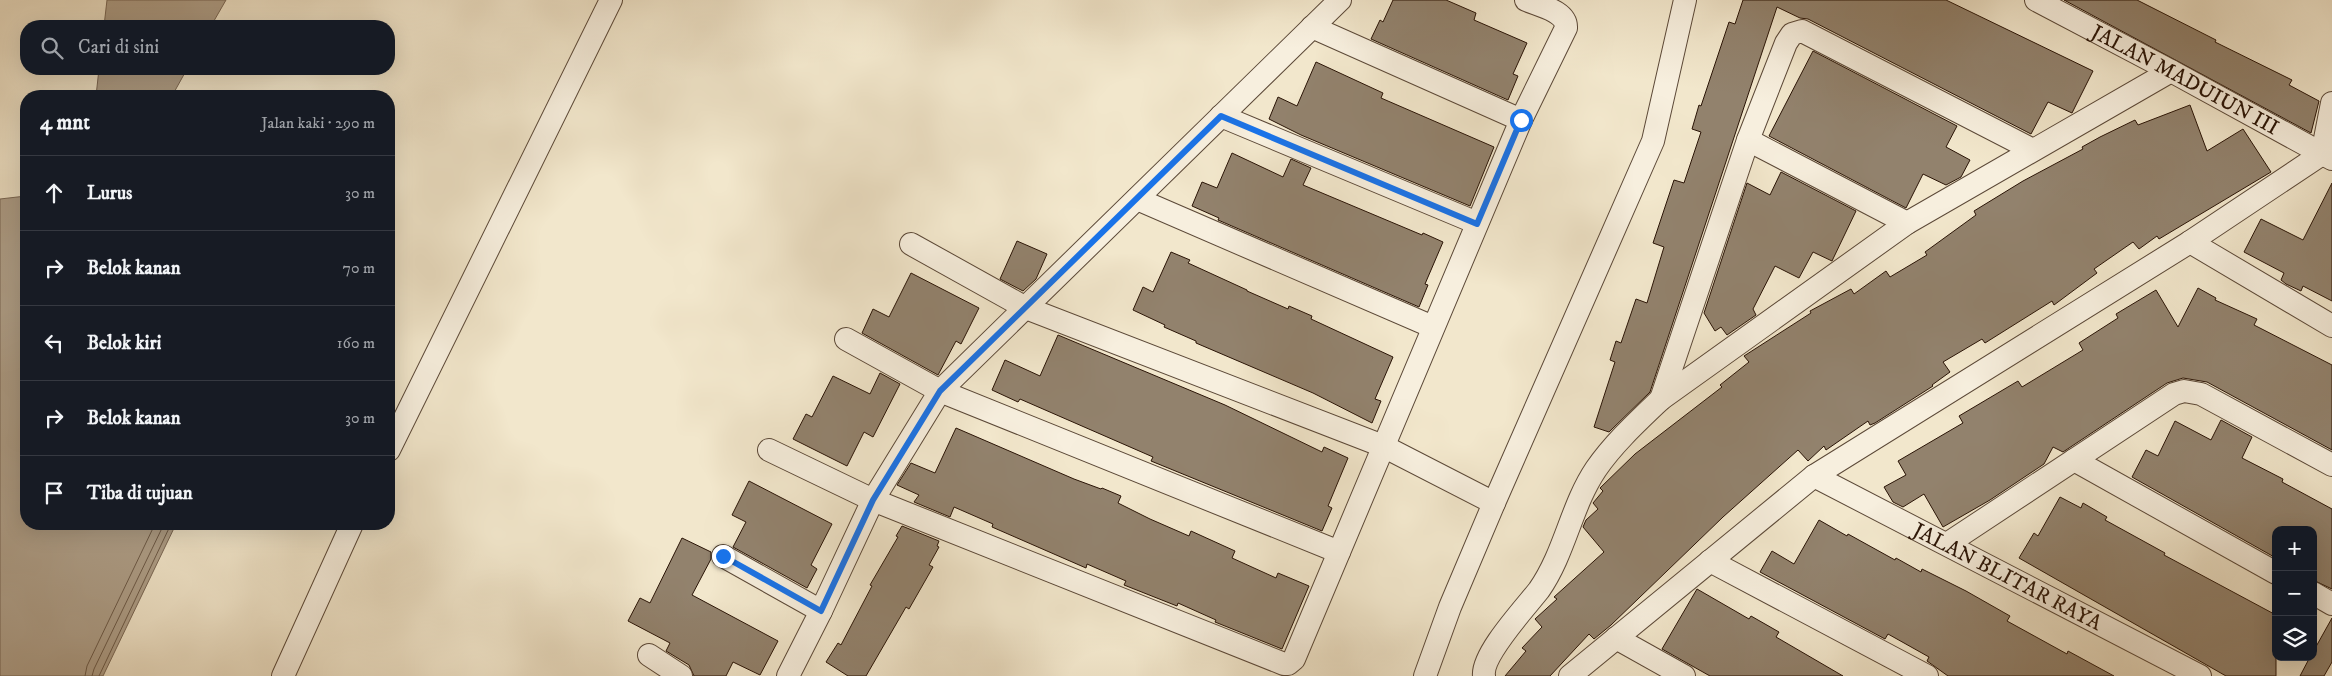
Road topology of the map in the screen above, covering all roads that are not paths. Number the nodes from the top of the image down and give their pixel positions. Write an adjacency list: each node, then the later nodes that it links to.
1 (611, 0): 25 (street)
2 (1340, 0): 6 (street)
3 (1526, 0): 10 (street)
4 (1685, 0): 32 (street)
5 (2036, 0): 7 (street, JALAN MADUIUN III)
6 (1312, 27): 9 (street); 10 (street)
7 (2171, 70): 12 (street); 13 (street, JALAN MADUIUN III)
8 (2332, 103): 13 (street)
9 (1221, 116): 14 (street); 16 (street)
10 (1521, 120): 16 (street)
11 (1748, 140): 12 (street); 15 (street); 24 (street)
12 (2032, 150): 15 (street)
13 (2327, 157): 17 (street)
14 (1137, 199): 19 (street); 21 (street)
15 (1907, 223): 24 (street)
16 (1477, 224): 21 (street)
17 (2190, 242): 20 (street); 30 (street)
18 (911, 244): 19 (street)
19 (1026, 308): 23 (street); 26 (street)
20 (2332, 326)
21 (1434, 327): 26 (street)
22 (846, 339): 23 (street)
23 (940, 391): 31 (street); 35 (street)
24 (1661, 399): 48 (street)
25 (395, 438)
26 (1383, 446): 32 (street); 35 (street)
27 (769, 450): 31 (street)
28 (2074, 460): 29 (street); 34 (street); 38 (street)
29 (2332, 466)
30 (1814, 476): 34 (street, JALAN BLITAR RAYA); 37 (street)
31 (873, 500): 35 (street); 41 (street)
32 (1494, 503): 47 (street)
33 (349, 530): 44 (street)
34 (1947, 544): 52 (street, JALAN BLITAR RAYA)
35 (1339, 552)
36 (723, 556): 41 (street)
37 (1710, 561): 42 (street); 51 (street)
38 (2272, 571)
39 (2317, 596): 40 (street)
40 (2332, 604)
41 (821, 611): 46 (street)
42 (1616, 638): 49 (street); 50 (street)
43 (649, 655): 45 (street)
44 (283, 676)
45 (681, 676)
46 (788, 676)
47 (1425, 676)
48 (1484, 676)
49 (1570, 676)
50 (1684, 676)
51 (1926, 676)
52 (2198, 676)

